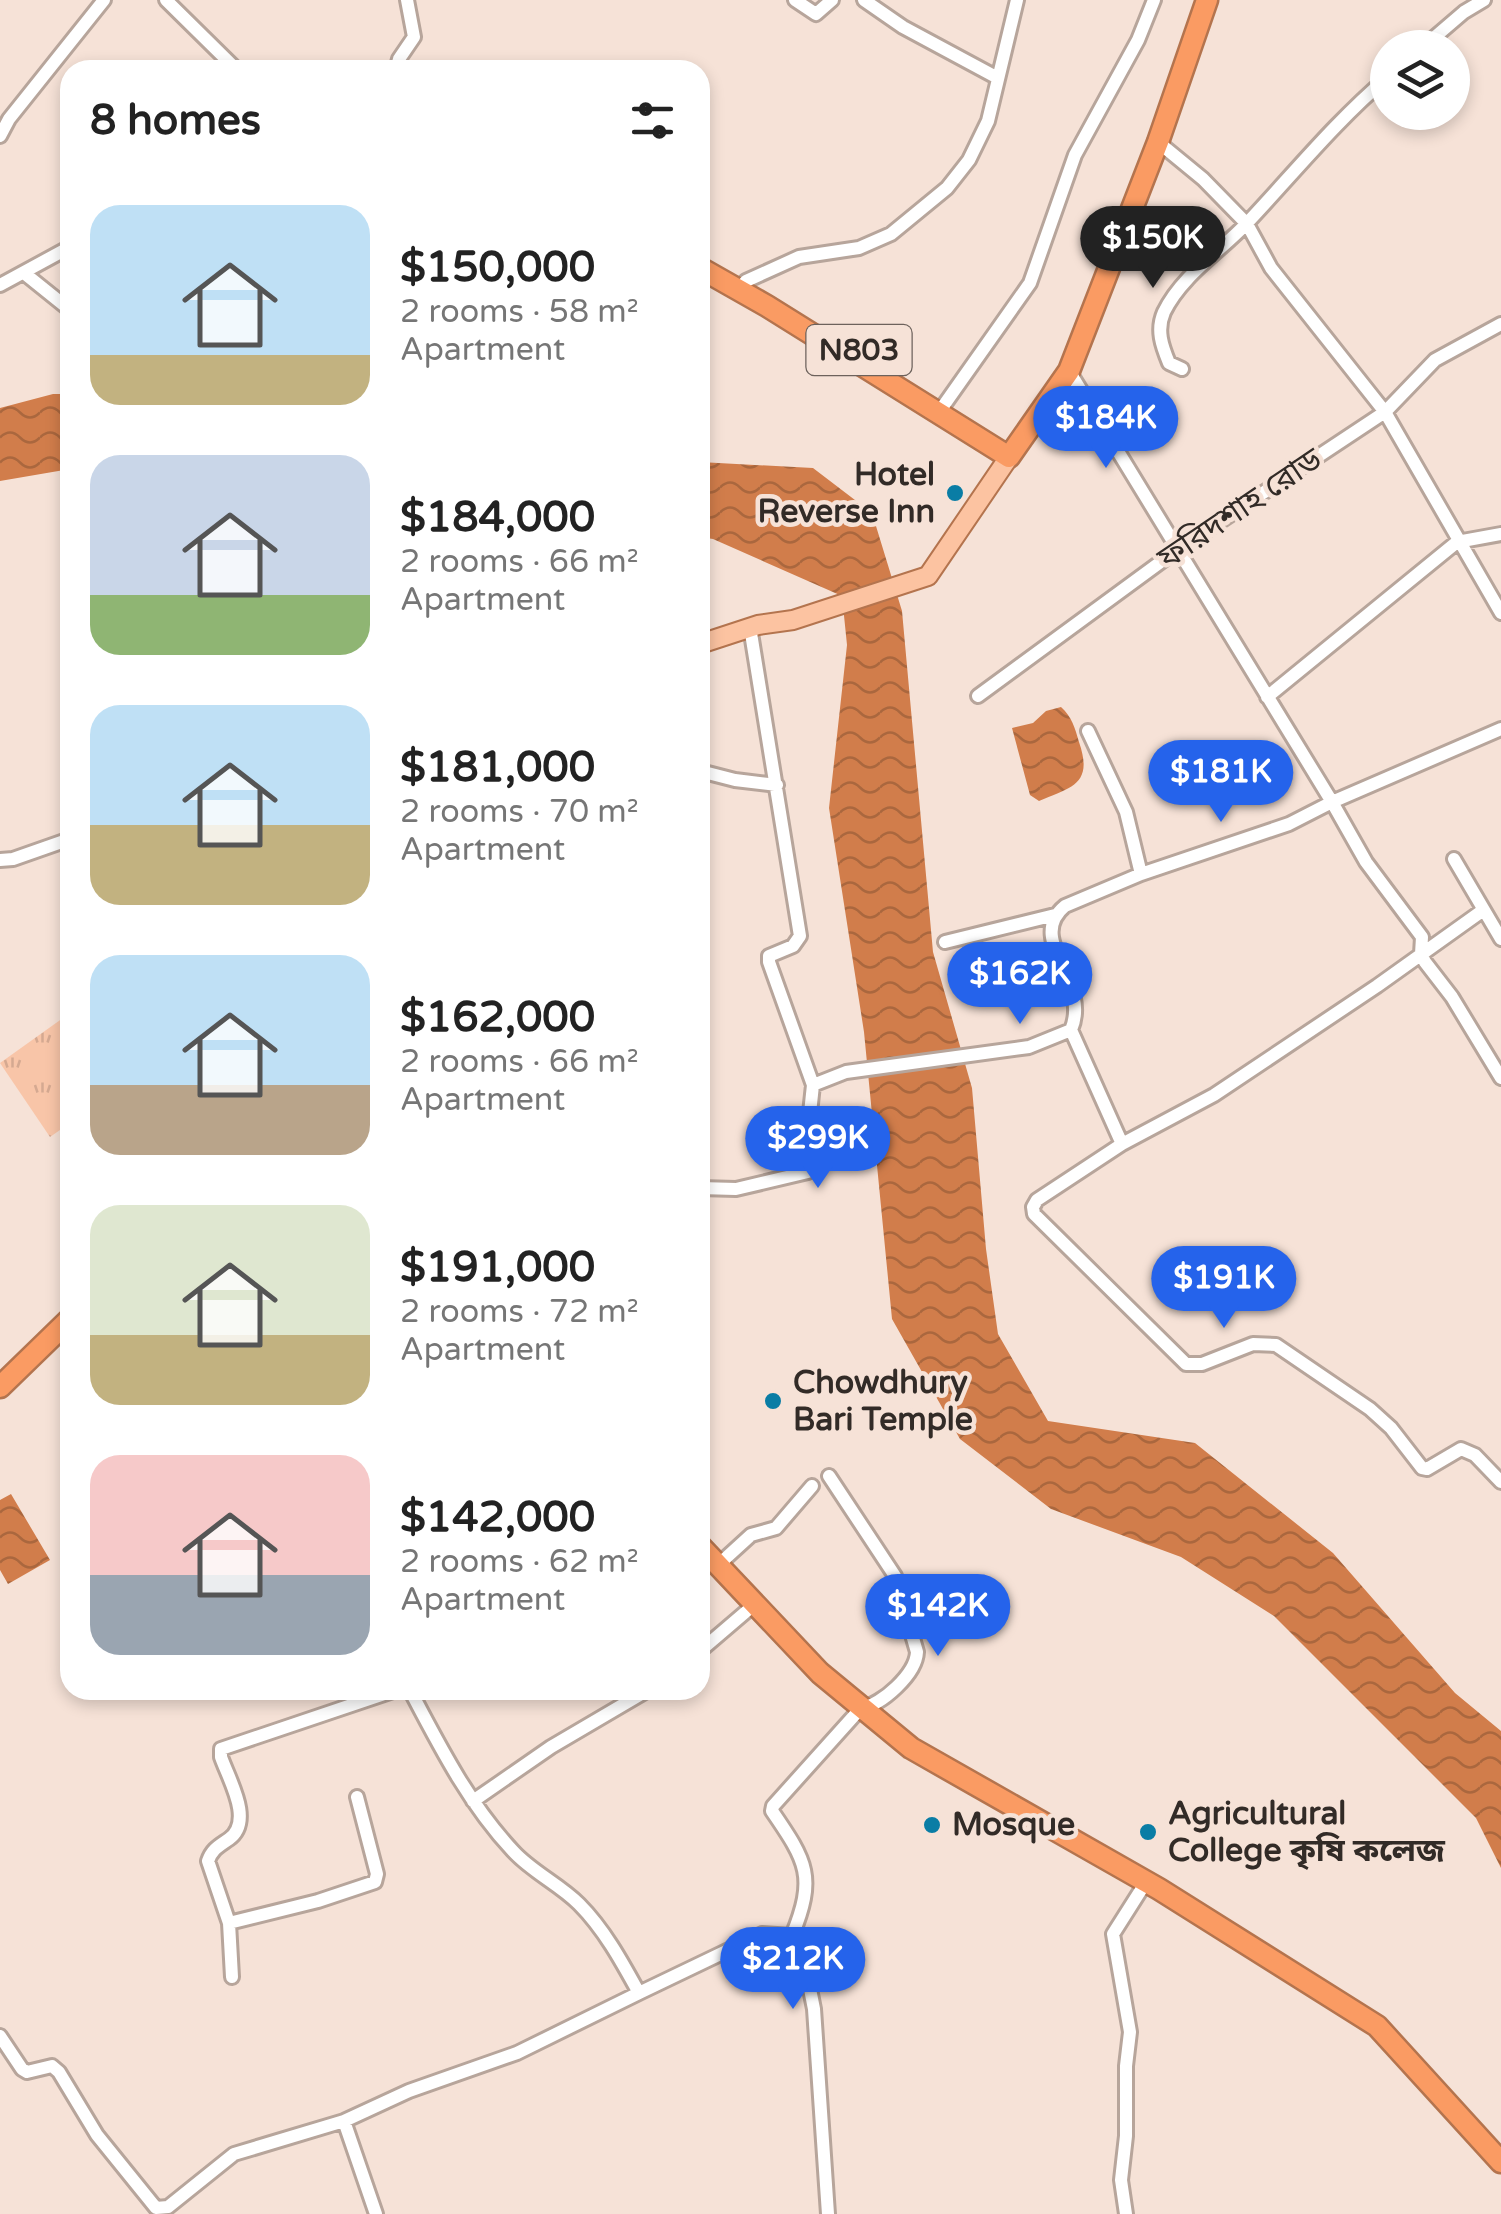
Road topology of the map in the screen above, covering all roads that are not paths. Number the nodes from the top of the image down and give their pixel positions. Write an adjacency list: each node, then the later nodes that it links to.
1 (104, 0): 17 (street)
2 (166, 0): 13 (street)
3 (407, 0): 14 (street)
4 (795, 0): 5 (street)
5 (832, 0)
6 (864, 0): 15 (street)
7 (1016, 0): 15 (street)
8 (1135, 0): 11 (street)
9 (1207, 0): 19 (highway)
10 (1484, 0): 12 (street)
11 (1152, 3): 31 (street)
12 (1443, 30)
13 (227, 60)
14 (399, 60)
15 (996, 77): 26 (street)
16 (1370, 95): 20 (street)
17 (5, 115): 18 (street)
18 (0, 136)
19 (1158, 142): 20 (street); 30 (highway)
20 (1247, 224): 29 (street); 32 (street)
21 (60, 252): 23 (street)
22 (710, 261): 26 (highway, N803)
23 (24, 272): 25 (street); 27 (street)
24 (710, 272): 26 (highway, N803)
25 (0, 285)
26 (743, 285): 31 (highway, N803); 33 (highway, N803)
27 (60, 302)
28 (1501, 324): 32 (street, ফরিদশাহ রোড)
29 (1182, 369)
30 (1069, 371): 33 (highway); 36 (street)
31 (944, 405): 33 (highway, N803)
32 (1385, 412): 35 (street); 36 (street, ফরিদশাহ রোড)
33 (1013, 452): 38 (main road)
34 (1501, 534): 35 (street)
35 (1457, 542): 37 (street); 41 (street)
36 (1177, 550): 40 (street, ফরিদশাহ রোড); 41 (street)
37 (1501, 613)
38 (750, 628): 39 (main road); 45 (street)
39 (710, 641)
40 (978, 696)
41 (1267, 697): 46 (street)
42 (1501, 730): 46 (street)
43 (1088, 731): 50 (street)
44 (710, 774): 45 (street)
45 (777, 785): 58 (street)
46 (1332, 802): 50 (street); 55 (street)
47 (60, 843): 49 (street)
48 (1454, 859): 51 (street)
49 (0, 860)
50 (1142, 874): 52 (street)
51 (1482, 910): 53 (street); 55 (street)
52 (1055, 915): 54 (street); 56 (street)
53 (1501, 939)
54 (945, 942)
55 (1421, 954): 57 (street); 59 (street)
56 (1071, 1030): 58 (street); 59 (street)
57 (1501, 1078)
58 (812, 1085): 60 (street)
59 (1122, 1144): 66 (street)
60 (710, 1188)
61 (60, 1342): 63 (highway)
62 (60, 1345): 64 (highway)
63 (0, 1387)
64 (0, 1403)
65 (829, 1476): 75 (street)
66 (1501, 1482)
67 (812, 1486): 68 (street)
68 (710, 1565)
69 (710, 1567): 70 (highway)
70 (750, 1609): 71 (street); 75 (highway)
71 (710, 1643)
72 (365, 1700): 79 (street)
73 (415, 1700): 77 (street)
74 (631, 1700): 77 (street)
75 (857, 1713): 78 (highway); 80 (street)
76 (357, 1797): 79 (street)
77 (473, 1801): 83 (street)
78 (1144, 1887): 81 (highway); 90 (street)
79 (228, 1922): 82 (street)
80 (792, 1936): 83 (street); 89 (street)
81 (1285, 1976): 86 (highway); 87 (highway)
82 (232, 1977)
83 (638, 1993): 85 (street)
84 (0, 2036): 85 (street)
85 (344, 2121): 88 (street)
86 (1501, 2162)
87 (1501, 2176)
88 (376, 2214)
89 (828, 2214)
90 (1126, 2214)

